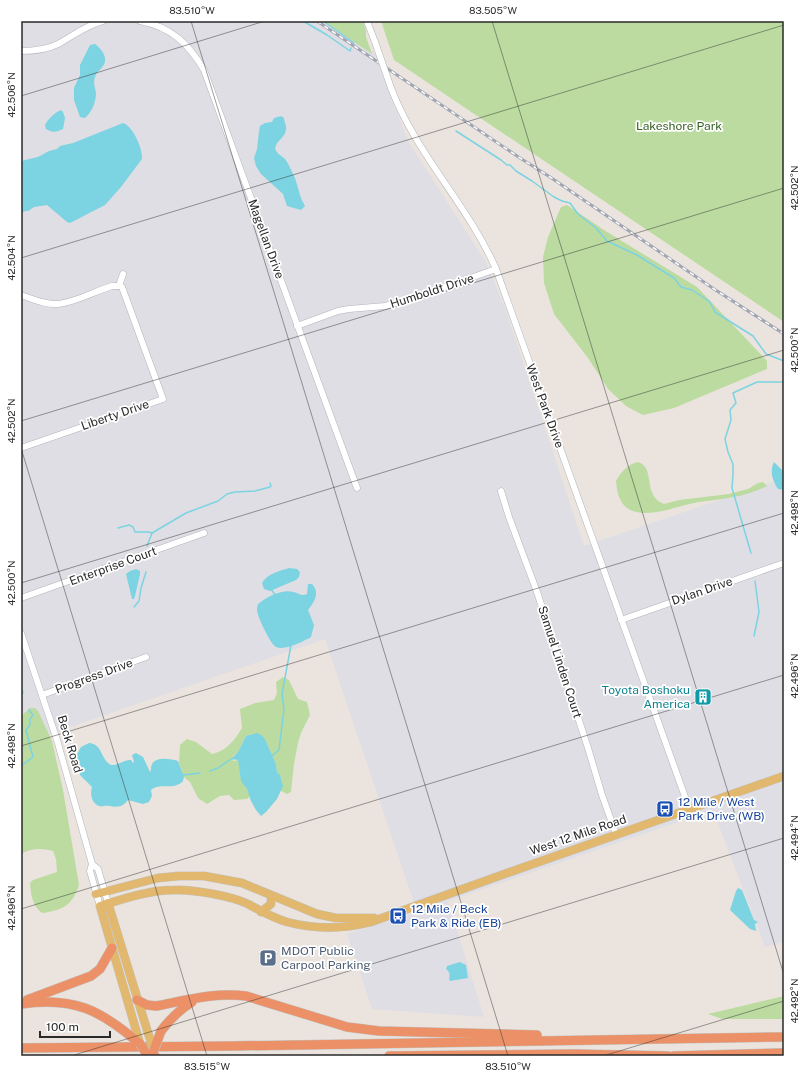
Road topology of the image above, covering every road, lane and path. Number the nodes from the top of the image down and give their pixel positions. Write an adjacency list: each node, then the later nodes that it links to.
1 (103, 21): 4 (street)
2 (140, 21): 9 (street, Magellan Drive)
3 (367, 21): 5 (street, West Park Drive, bridge)
4 (21, 51)
5 (496, 269): 9 (street, Humboldt Drive); 16 (street, West Park Drive)
6 (123, 274): 7 (street)
7 (119, 286): 8 (street); 10 (street, Liberty Drive)
8 (21, 295)
9 (297, 326): 11 (street, Magellan Drive)
10 (21, 448)
11 (357, 488)
12 (501, 491): 22 (street, Samuel Linden Court)
13 (204, 533): 15 (street, Enterprise Court)
14 (784, 563): 16 (street, Dylan Drive)
15 (21, 598)
16 (621, 620): 21 (street, West Park Drive)
17 (21, 633): 19 (street, Beck Road)
18 (146, 657): 19 (street, Progress Drive)
19 (42, 695): 23 (street, Beck Road)
20 (784, 776): 21 (main road, West 12 Mile Road)
21 (689, 808): 22 (main road, West 12 Mile Road)
22 (616, 834): 31 (main road, West 12 Mile Road)
23 (92, 864): 24 (street, Beck Road); 25 (street, Beck Road)
24 (105, 892): 25 (main road, West 12 Mile Road); 26 (main road, West 12 Mile Road); 27 (street, Beck Road)
25 (96, 894): 28 (street, Beck Road)
26 (271, 896): 29 (main road); 30 (main road, West 12 Mile Road)
27 (108, 903): 28 (main road, West 12 Mile Road); 29 (main road, West 12 Mile Road); 35 (main road, Beck Road)
28 (100, 906): 33 (main road, Beck Road)
29 (261, 912): 32 (main road, West 12 Mile Road)
30 (317, 914): 31 (main road, West 12 Mile Road); 32 (main road)
31 (381, 918): 32 (main road, West 12 Mile Road)
32 (313, 927)
33 (112, 948): 36 (highway); 37 (main road, Beck Road)
34 (212, 995): 35 (highway); 40 (highway); 42 (highway, bridge)
35 (137, 1000): 38 (main road, Beck Road)
36 (21, 1003): 37 (highway)
37 (131, 1033): 42 (highway)
38 (148, 1033): 42 (highway, bridge)
39 (784, 1037): 40 (highway)
40 (584, 1040): 41 (highway)
41 (21, 1048)
42 (149, 1053)
43 (784, 1053): 46 (highway)
44 (389, 1056): 45 (highway)
45 (668, 1056)
46 (672, 1056)

